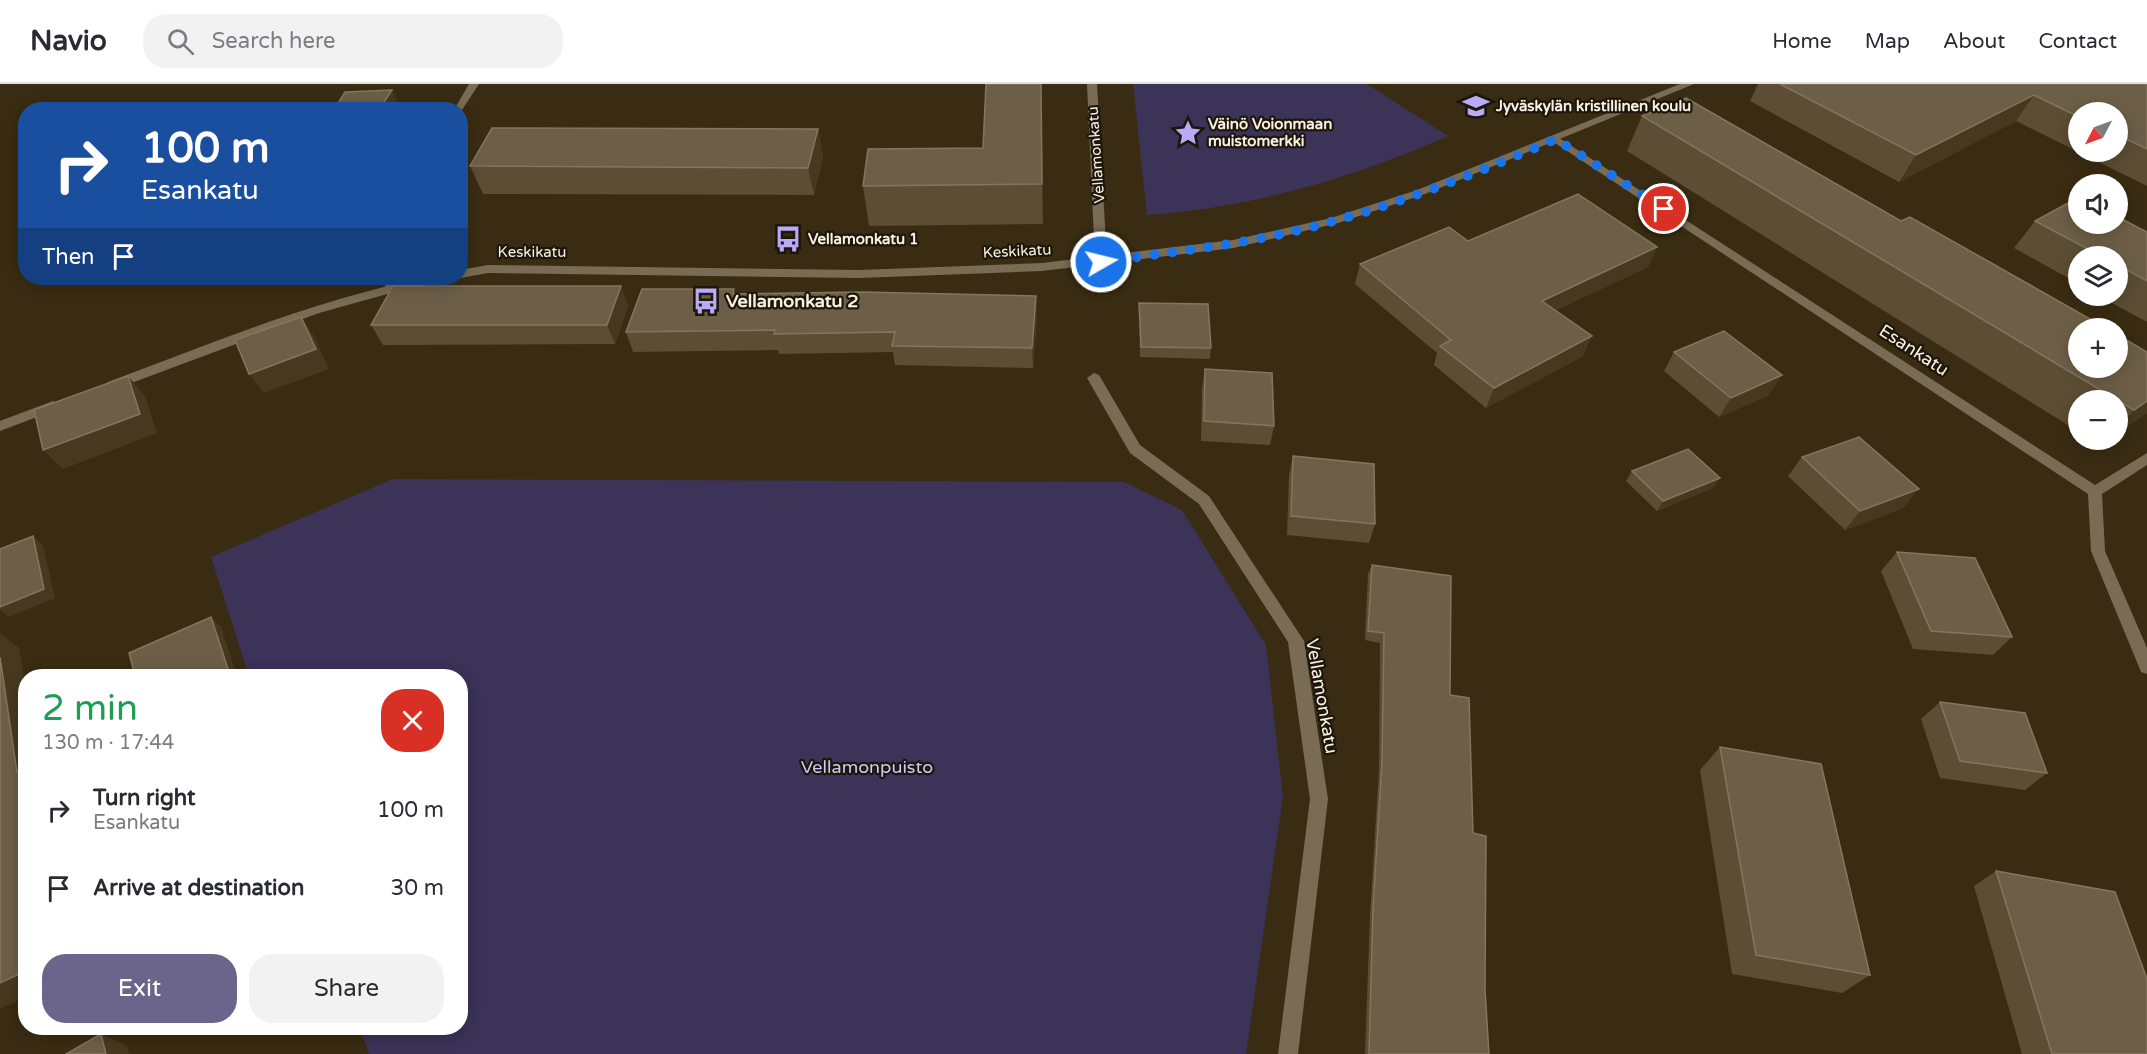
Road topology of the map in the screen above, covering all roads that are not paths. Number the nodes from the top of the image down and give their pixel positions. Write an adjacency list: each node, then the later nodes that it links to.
1 (474, 84): 4 (street)
2 (1092, 84): 6 (street, Vellamonkatu)
3 (1689, 84): 5 (street, Keskikatu)
4 (464, 102)
5 (1556, 139): 6 (street, Keskikatu); 14 (street, Esankatu)
6 (1101, 262): 7 (street, Keskikatu)
7 (468, 273)
8 (381, 285): 10 (street)
9 (1094, 378): 16 (street, Vellamonkatu)
10 (98, 390)
11 (65, 402): 12 (street)
12 (0, 426)
13 (2147, 458): 14 (street)
14 (2095, 492): 15 (street)
15 (2147, 667)
16 (1288, 1054)

